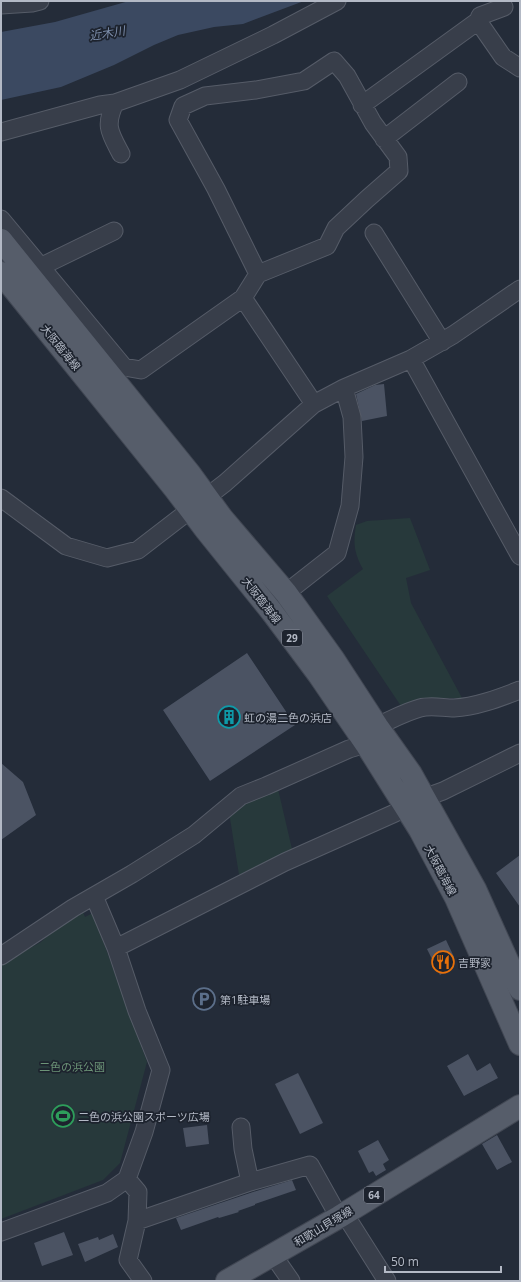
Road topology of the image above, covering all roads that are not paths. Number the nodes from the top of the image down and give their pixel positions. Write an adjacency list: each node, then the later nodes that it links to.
1 (40, 1): 3 (street)
2 (337, 1): 8 (street)
3 (1, 6)
4 (504, 7): 5 (street)
5 (478, 21): 6 (street); 9 (street)
6 (520, 68)
7 (458, 82): 11 (street)
8 (115, 103): 10 (street); 12 (street)
9 (362, 105): 11 (street); 19 (street)
10 (1, 132)
11 (384, 139): 19 (street)
12 (121, 154)
13 (1, 219): 17 (street)
14 (114, 231): 17 (street)
15 (374, 233): 22 (street)
16 (2, 241): 27 (main road, 大阪臨海線 / 29)
17 (40, 267): 21 (street)
18 (1, 273): 27 (main road, 大阪臨海線 / 29)
19 (258, 274): 21 (street)
20 (520, 289): 22 (street)
21 (243, 298): 25 (street)
22 (442, 342): 23 (street)
23 (411, 359): 24 (street); 28 (street)
24 (344, 388): 25 (street); 29 (street)
25 (314, 404): 27 (street)
26 (1, 498): 27 (street)
27 (198, 504): 29 (main road, 大阪臨海線 / 29); 32 (main road, 大阪臨海線 / 29)
28 (520, 556)
29 (286, 594): 31 (main road, 大阪臨海線 / 29)
30 (520, 690): 31 (street)
31 (377, 726): 34 (main road, 大阪臨海線 / 29)
32 (366, 744): 34 (main road, 大阪臨海線 / 29); 35 (street)
33 (520, 753): 34 (street)
34 (414, 801): 36 (street); 38 (main road, 大阪臨海線 / 29); 39 (main road, 大阪臨海線 / 29)
35 (94, 896): 36 (street); 37 (street)
36 (116, 948): 42 (street)
37 (1, 956)
38 (520, 989)
39 (520, 1044)
40 (520, 1106): 44 (main road, 和歌山貝塚線 / 64)
41 (241, 1126): 43 (street)
42 (127, 1179): 45 (street); 46 (street)
43 (250, 1182): 44 (street); 45 (street)
44 (342, 1215): 47 (main road, 和歌山貝塚線 / 64); 51 (street)
45 (137, 1220): 48 (street)
46 (1, 1232)
47 (273, 1255): 49 (main road, 和歌山貝塚線 / 64); 50 (street)
48 (143, 1281)
49 (227, 1281)
50 (291, 1281)
51 (387, 1281)

